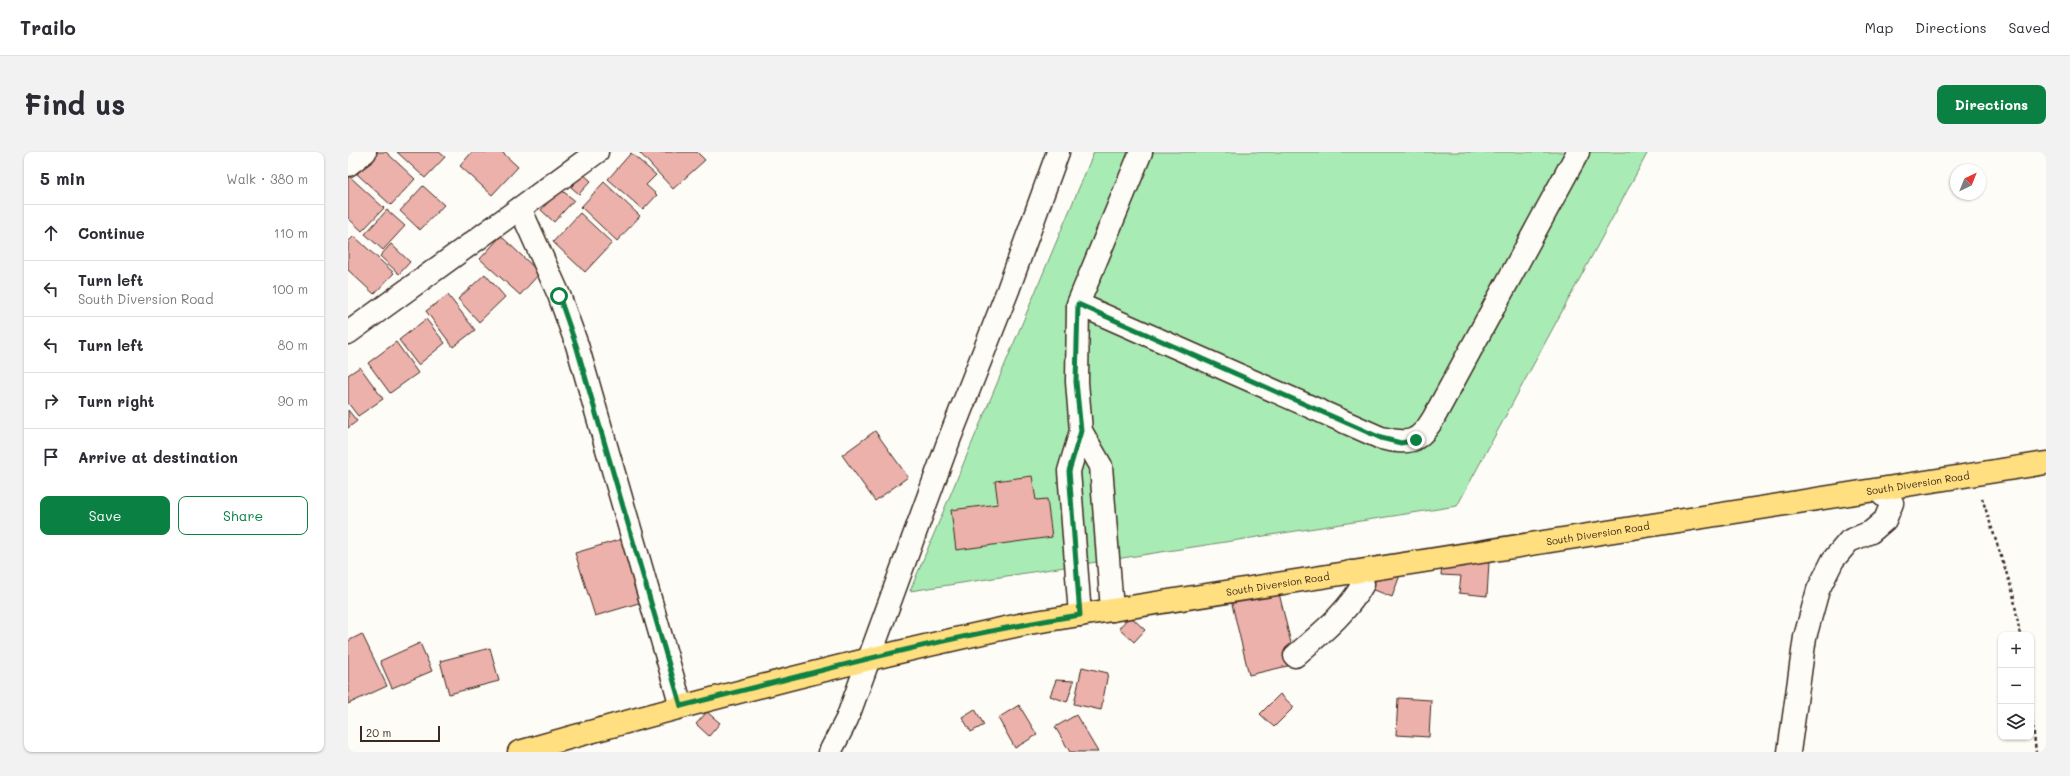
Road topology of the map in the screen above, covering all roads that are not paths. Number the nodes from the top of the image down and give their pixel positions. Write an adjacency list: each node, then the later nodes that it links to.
1 (364, 152): 6 (street)
2 (1058, 152): 17 (street)
3 (1141, 152): 8 (street)
4 (1578, 152): 8 (street)
5 (585, 155): 7 (street)
6 (348, 165)
7 (520, 208): 9 (street); 18 (street)
8 (1078, 304): 10 (street)
9 (348, 333)
10 (1081, 431): 14 (street); 15 (street)
11 (2046, 463): 12 (main road, South Diversion Road)
12 (1877, 490): 13 (main road, South Diversion Road); 21 (street)
13 (1350, 572): 14 (main road, South Diversion Road); 16 (street)
14 (1112, 610): 15 (main road, South Diversion Road)
15 (1080, 615): 17 (main road, South Diversion Road)
16 (1295, 656)
17 (870, 658): 18 (main road, South Diversion Road); 20 (street)
18 (681, 706): 19 (main road, South Diversion Road)
19 (519, 752)
20 (830, 752)
21 (1789, 752)

